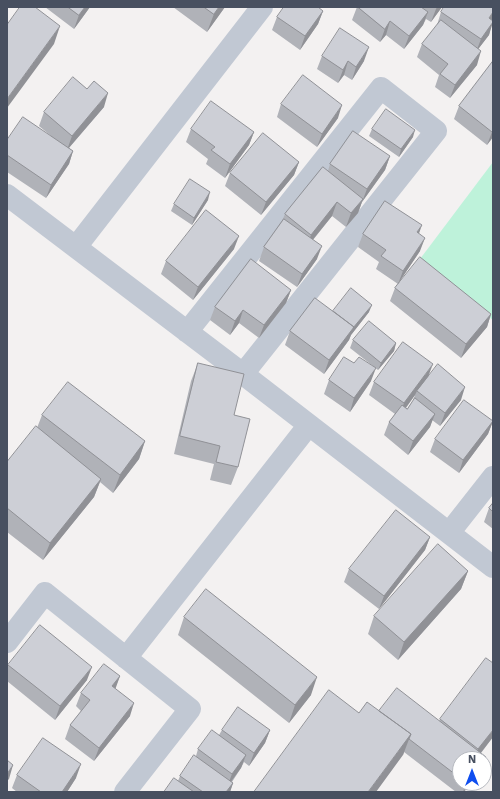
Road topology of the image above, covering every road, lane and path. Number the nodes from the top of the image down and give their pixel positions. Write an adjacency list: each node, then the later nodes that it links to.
1 (262, 7): 3 (street)
2 (7, 195): 3 (street)
3 (76, 246): 4 (street)
4 (187, 332): 5 (street); 5 (street)
5 (243, 374): 6 (street)
6 (308, 426): 8 (street); 11 (street)
7 (493, 477): 8 (street)
8 (449, 533): 9 (street)
9 (493, 568)
10 (7, 642): 11 (street)
11 (126, 658): 12 (street)
12 (125, 792)

